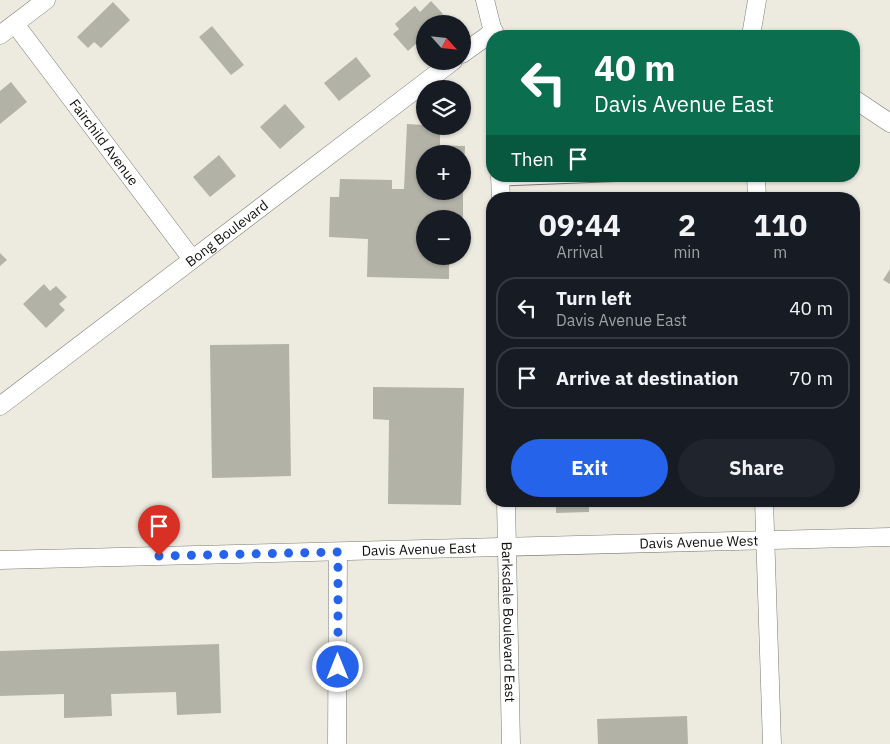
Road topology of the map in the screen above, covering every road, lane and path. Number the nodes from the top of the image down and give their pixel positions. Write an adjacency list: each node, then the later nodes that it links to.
1 (46, 0): 4 (street)
2 (485, 0): 5 (street)
3 (757, 0): 6 (street)
4 (15, 24): 7 (street); 13 (street, Fairchild Avenue)
5 (493, 30)
6 (754, 30)
7 (0, 35)
8 (486, 39): 9 (street)
9 (471, 48)
10 (442, 70): 13 (street, Bong Boulevard)
11 (860, 103): 12 (street)
12 (890, 123)
13 (192, 260): 14 (street, Bong Boulevard)
14 (0, 406)
15 (506, 507): 19 (street, Barksdale Boulevard East)
16 (764, 507): 18 (street)
17 (890, 537): 18 (street, Davis Avenue West)
18 (765, 540): 19 (street, Davis Avenue West); 24 (street)
19 (507, 548): 20 (street, Davis Avenue East); 23 (street, Barksdale Boulevard East)
20 (338, 552): 21 (street, Davis Avenue East); 22 (street)
21 (0, 560)
22 (338, 744)
23 (511, 744)
24 (772, 744)

